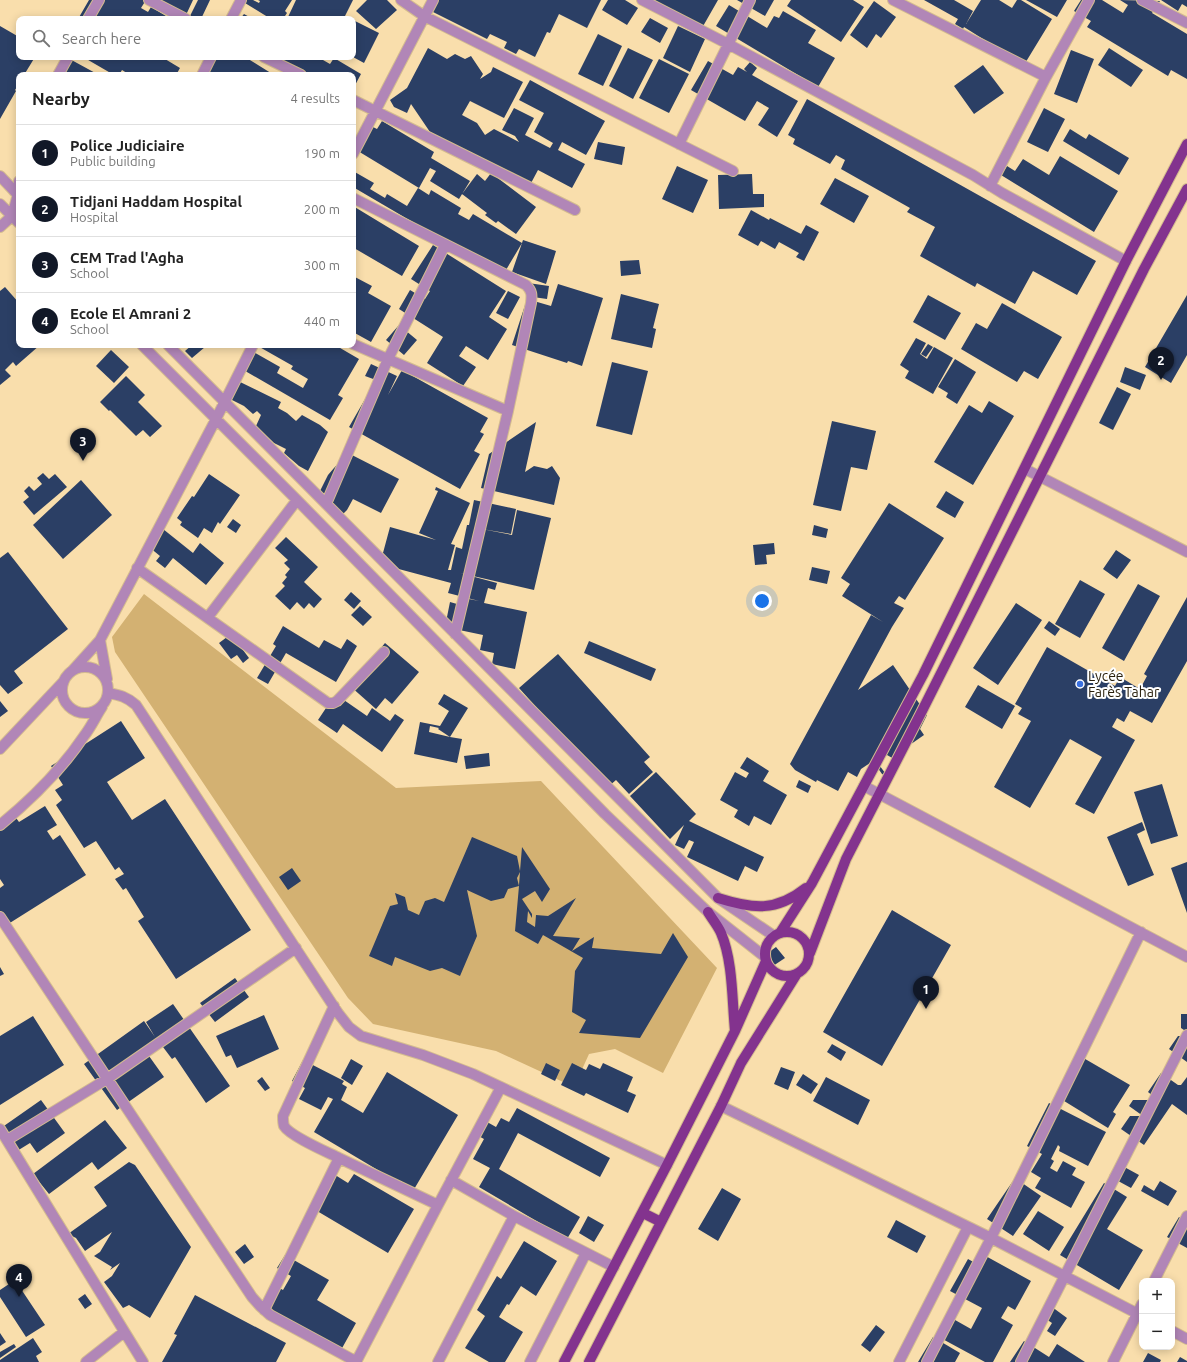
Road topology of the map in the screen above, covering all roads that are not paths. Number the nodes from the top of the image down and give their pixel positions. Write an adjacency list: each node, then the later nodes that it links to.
1 (99, 0): 11 (street)
2 (149, 0): 12 (street)
3 (241, 0): 13 (street)
4 (401, 0): 14 (street)
5 (433, 0): 14 (street)
6 (642, 0): 16 (street)
7 (750, 0): 16 (street)
8 (893, 0): 23 (street)
9 (1089, 0): 23 (street)
10 (1142, 0): 15 (street)
11 (90, 16)
12 (180, 16)
13 (233, 16)
14 (424, 16): 25 (street); 26 (street)
15 (1187, 23)
16 (728, 44): 26 (street); 31 (street)
17 (66, 60): 20 (street)
18 (210, 60): 21 (street)
19 (270, 60): 22 (street)
20 (60, 72)
21 (204, 72)
22 (295, 72)
23 (1046, 77): 31 (street)
24 (356, 101): 25 (street)
25 (376, 111): 28 (street); 36 (street)
26 (679, 144): 29 (street)
27 (1187, 144): 40 (main road)
28 (356, 148)
29 (733, 171)
30 (0, 176): 33 (street)
31 (990, 186): 40 (street)
32 (1187, 189): 50 (main road)
33 (16, 193)
34 (356, 200): 39 (street)
35 (0, 204): 37 (street)
36 (575, 210)
37 (15, 219): 38 (street)
38 (0, 227)
39 (445, 245): 45 (street); 47 (street)
40 (1126, 261): 49 (main road)
41 (356, 345): 45 (street)
42 (145, 348): 48 (street)
43 (171, 348): 46 (street)
44 (251, 348): 46 (street)
45 (388, 359): 47 (street); 52 (street)
46 (224, 402): 48 (street); 52 (street)
47 (508, 411): 56 (street)
48 (216, 419): 51 (street); 54 (street)
49 (1025, 468): 50 (street); 64 (main road)
50 (1040, 477): 53 (street); 65 (main road)
51 (297, 500): 55 (street); 69 (street)
52 (326, 504): 56 (street)
53 (1187, 552)
54 (137, 568): 55 (street); 57 (street)
55 (208, 617): 58 (street)
56 (456, 634): 68 (street)
57 (100, 640): 59 (street); 61 (street)
58 (384, 652)
59 (72, 672): 60 (street); 61 (street)
60 (64, 681): 62 (street); 63 (street)
61 (108, 689): 62 (street); 73 (street)
62 (102, 707): 66 (street)
63 (0, 749)
64 (864, 786): 65 (street); 67 (main road)
65 (879, 794): 71 (street); 74 (main road)
66 (0, 825)
67 (812, 883): 68 (main road); 72 (main road)
68 (718, 898): 72 (street)
69 (708, 912): 76 (street); 79 (main road)
70 (0, 917): 81 (street)
71 (1141, 932): 75 (street); 95 (street)
72 (777, 934): 74 (main road); 76 (main road)
73 (296, 948): 78 (street); 81 (street)
74 (810, 953): 77 (main road)
75 (1187, 957)
76 (766, 959): 77 (main road); 79 (main road)
77 (796, 975): 83 (main road)
78 (334, 1006): 82 (street); 86 (street)
79 (735, 1031): 87 (main road)
80 (1187, 1035): 98 (street)
81 (107, 1079): 85 (street); 100 (street)
82 (501, 1087): 87 (street); 88 (street)
83 (721, 1106): 93 (main road); 94 (street)
84 (0, 1128): 85 (street)
85 (7, 1140): 103 (street)
86 (339, 1158): 89 (street); 100 (street)
87 (668, 1166): 90 (main road)
88 (451, 1180): 89 (street); 91 (street)
89 (438, 1205): 108 (street)
90 (643, 1213): 93 (main road); 97 (main road)
91 (514, 1216): 96 (street); 109 (street)
92 (1187, 1216): 99 (street)
93 (661, 1222): 112 (main road)
94 (968, 1227): 95 (street); 113 (street)
95 (991, 1238): 98 (street); 114 (street)
96 (586, 1253): 97 (street); 110 (street)
97 (614, 1267): 111 (main road)
98 (1065, 1276): 101 (street); 115 (street)
99 (1156, 1278)
100 (264, 1310): 108 (street)
101 (1139, 1311)
102 (1139, 1313): 116 (street)
103 (124, 1332): 106 (street); 107 (street)
104 (1175, 1333): 105 (street)
105 (1187, 1339)
106 (86, 1362)
107 (143, 1362)
108 (356, 1362)
109 (438, 1362)
110 (530, 1362)
111 (564, 1362)
112 (589, 1362)
113 (899, 1362)
114 (927, 1362)
115 (1021, 1362)
116 (1113, 1362)

